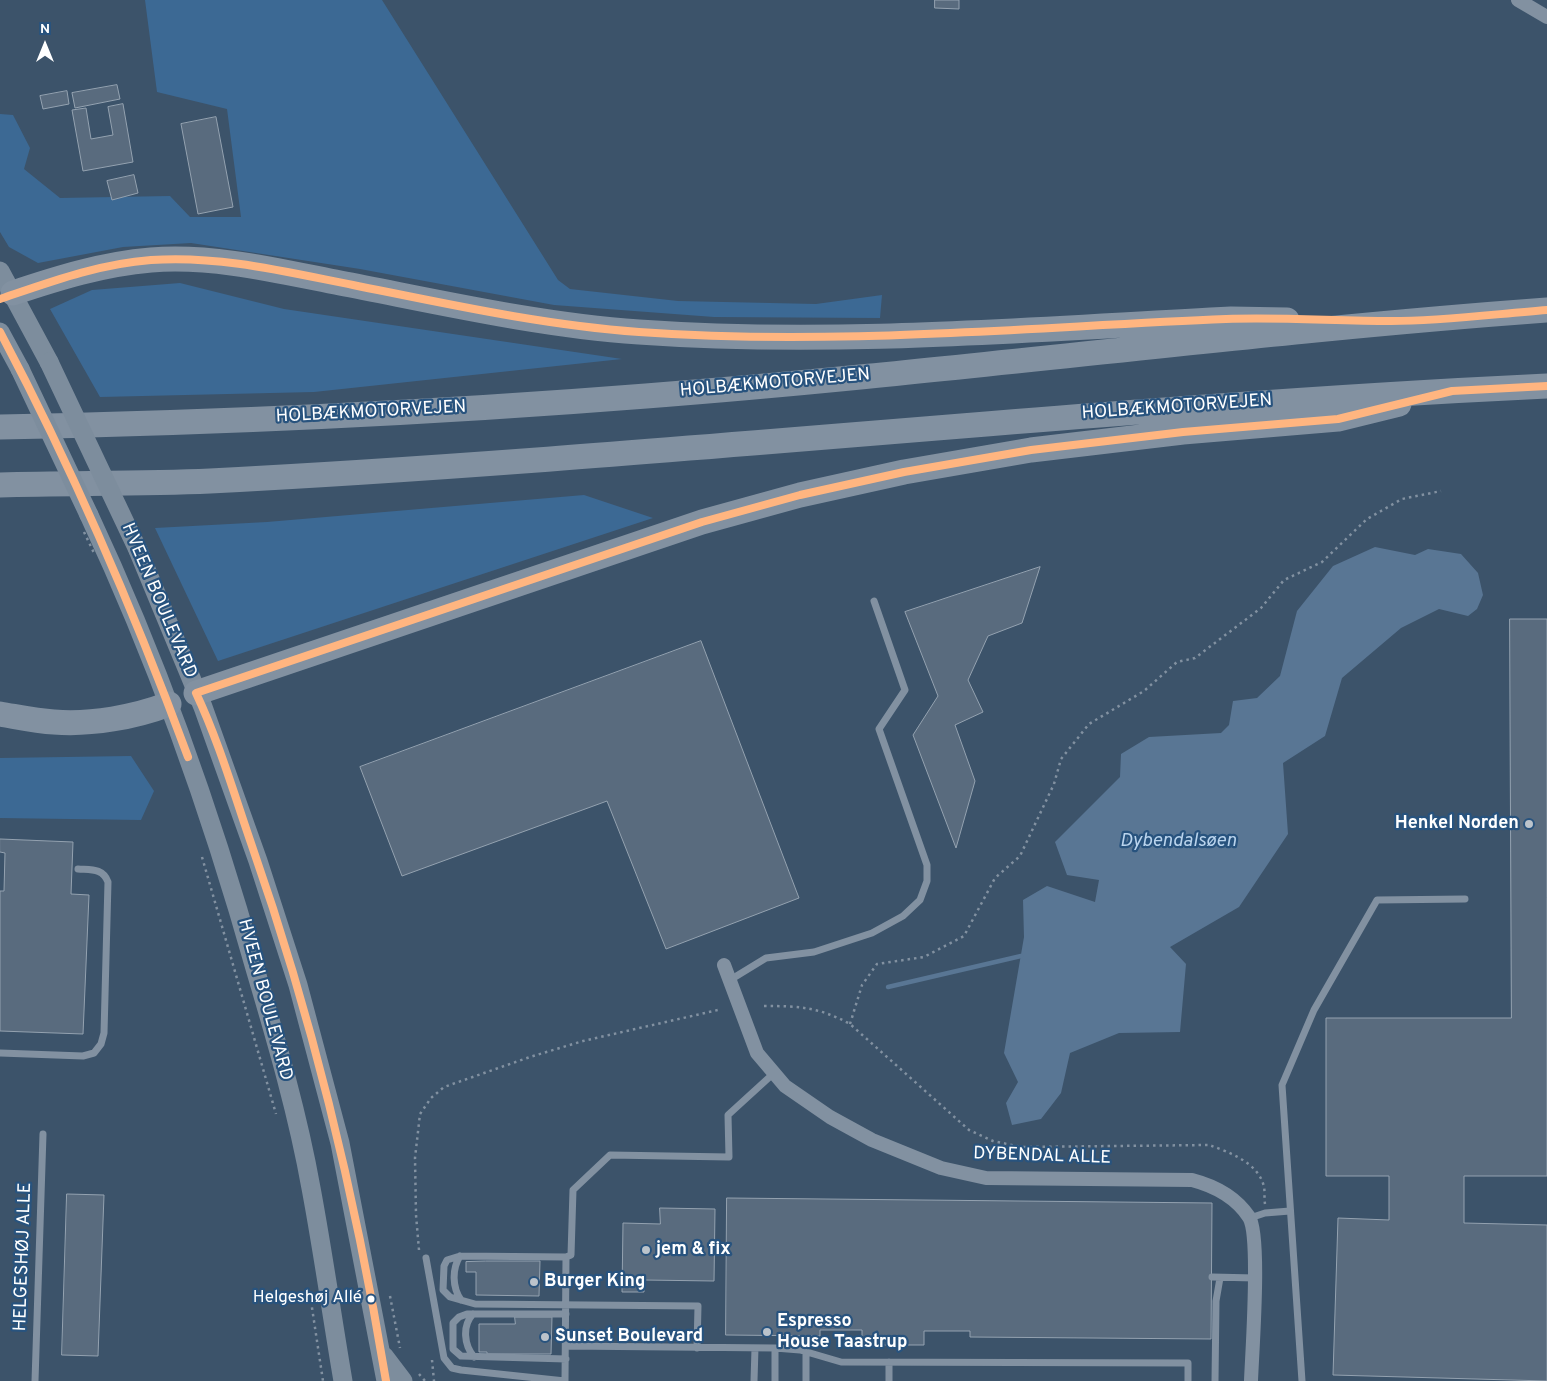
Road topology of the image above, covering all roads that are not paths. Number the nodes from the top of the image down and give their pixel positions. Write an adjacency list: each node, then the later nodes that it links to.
1 (1518, 0): 2 (street)
2 (1547, 17)
3 (0, 271): 4 (street, HVEEN BOULEVARD)
4 (6, 296): 6 (highway); 13 (street, HVEEN BOULEVARD, bridge)
5 (1547, 310): 6 (highway, HOLBÆKMOTORVEJEN)
6 (1395, 322): 10 (highway, HOLBÆKMOTORVEJEN)
7 (0, 332): 14 (street, HVEEN BOULEVARD, bridge)
8 (1547, 386): 9 (highway, HOLBÆKMOTORVEJEN)
9 (1452, 391): 11 (highway, HOLBÆKMOTORVEJEN); 13 (highway)
10 (0, 427)
11 (0, 485)
12 (874, 601): 19 (lane)
13 (196, 693): 14 (street); 39 (street, HVEEN BOULEVARD)
14 (169, 704): 15 (highway); 46 (street, HVEEN BOULEVARD)
15 (0, 714)
16 (78, 868): 20 (lane)
17 (1466, 899): 23 (lane)
18 (724, 965): 19 (street, DYBENDAL ALLE)
19 (730, 980): 21 (street, DYBENDAL ALLE)
20 (0, 1053)
21 (774, 1073): 24 (street, DYBENDAL ALLE); 26 (lane)
22 (43, 1134): 45 (lane, HELGESHØJ ALLE)
23 (1290, 1211): 24 (lane); 56 (lane)
24 (1250, 1218): 30 (street)
25 (460, 1256): 26 (lane); 31 (lane); 31 (lane)
26 (566, 1257): 32 (lane)
27 (426, 1258): 48 (lane)
28 (1212, 1277): 29 (lane)
29 (1220, 1278): 30 (lane); 54 (lane)
30 (1255, 1278): 55 (street)
31 (461, 1300): 32 (lane)
32 (566, 1304): 34 (lane); 36 (lane)
33 (473, 1314): 34 (lane); 41 (lane); 41 (lane)
34 (566, 1314): 35 (lane)
35 (566, 1346): 36 (lane); 42 (lane)
36 (698, 1348): 37 (lane)
37 (755, 1348): 38 (lane); 49 (lane)
38 (775, 1348): 40 (lane); 50 (lane)
39 (391, 1352): 44 (street); 47 (street, HVEEN BOULEVARD)
40 (806, 1352): 43 (lane); 51 (lane)
41 (474, 1357): 42 (lane)
42 (566, 1359): 48 (lane)
43 (889, 1362): 52 (lane); 53 (lane)
44 (411, 1377)
45 (35, 1381)
46 (343, 1381)
47 (386, 1381)
48 (565, 1381)
49 (754, 1381)
50 (775, 1381)
51 (806, 1381)
52 (889, 1381)
53 (1188, 1381)
54 (1215, 1381)
55 (1251, 1381)
56 (1302, 1381)

